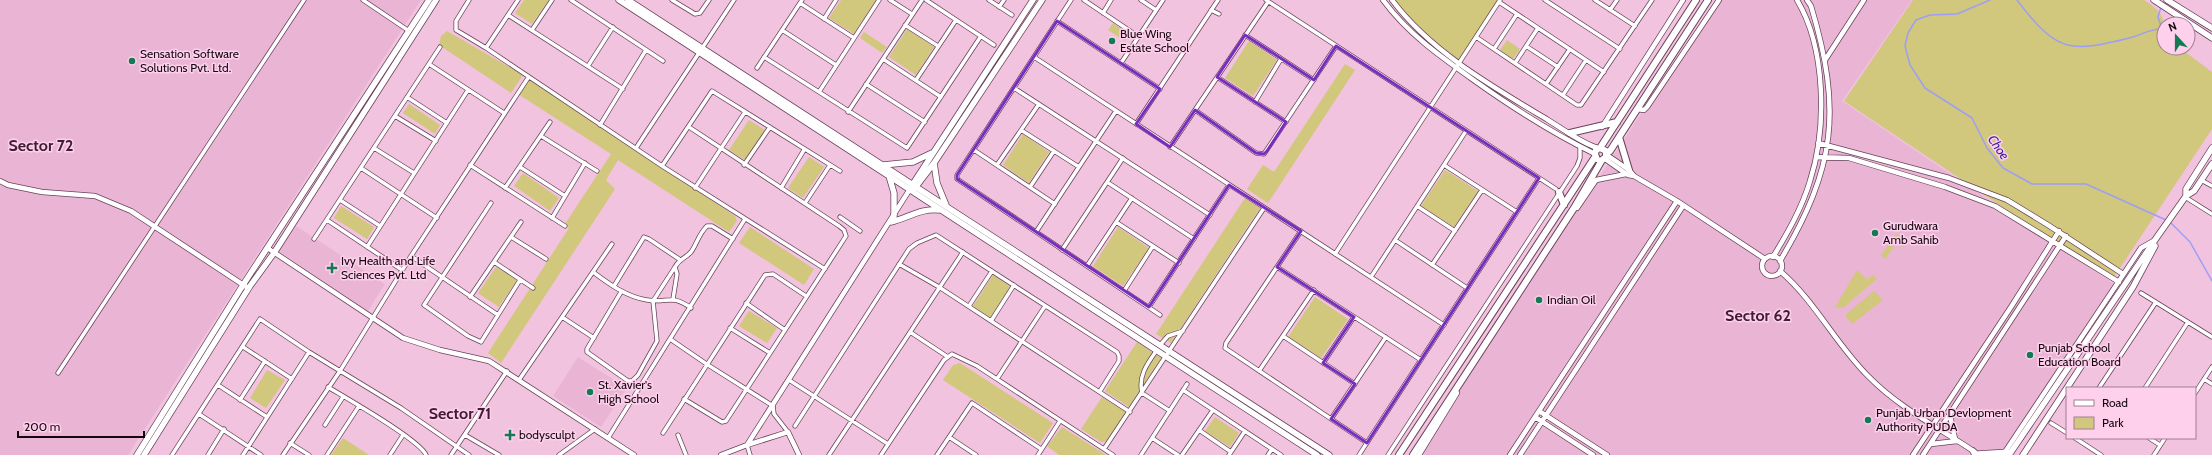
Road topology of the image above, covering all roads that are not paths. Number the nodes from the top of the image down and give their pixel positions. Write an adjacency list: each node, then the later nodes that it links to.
1 (304, 0): 224 (street)
2 (363, 0): 69 (street)
3 (429, 0): 69 (main road)
4 (436, 0): 244 (main road)
5 (469, 0): 81 (street)
6 (518, 0): 54 (street)
7 (552, 0): 67 (street)
8 (570, 0): 64 (street)
9 (618, 0): 86 (main road)
10 (628, 0): 86 (main road)
11 (672, 0): 12 (street)
12 (709, 0)
13 (734, 0): 86 (street)
14 (836, 0): 59 (street)
15 (879, 0): 74 (street)
16 (890, 0): 55 (street)
17 (922, 0): 55 (street)
18 (926, 0): 60 (street)
19 (989, 0): 48 (street)
20 (1004, 0): 48 (street)
21 (1034, 0): 155 (main road)
22 (1042, 0): 163 (main road)
23 (1071, 0): 61 (street)
24 (1084, 0): 53 (street)
25 (1111, 0): 53 (street)
26 (1141, 0): 49 (street)
27 (1163, 0): 49 (street)
28 (1218, 0): 50 (street)
29 (1383, 0): 102 (street)
30 (1392, 0): 94 (street)
31 (1545, 0): 84 (street)
32 (1595, 0): 51 (street)
33 (1617, 0): 51 (street)
34 (1652, 0): 63 (street)
35 (1683, 0): 136 (street)
36 (1696, 0): 128 (main road)
37 (1708, 0): 121 (main road)
38 (1719, 0): 121 (street)
39 (1797, 0): 145 (street)
40 (1807, 0): 92 (street)
41 (1864, 0): 92 (street)
42 (2154, 0): 52 (main road)
43 (2167, 0): 47 (main road)
44 (801, 1): 59 (street); 68 (street)
45 (1267, 1): 70 (street); 78 (street)
46 (1500, 1): 57 (street); 73 (street)
47 (2174, 4): 52 (main road); 66 (main road)
48 (1000, 7): 58 (street)
49 (1156, 10): 72 (street)
50 (1212, 10): 56 (street); 111 (street)
51 (1610, 10): 63 (street)
52 (2170, 10): 75 (main road)
53 (1103, 13): 72 (street)
54 (508, 14): 67 (street); 81 (street)
55 (912, 14): 62 (street)
56 (1219, 14)
57 (1517, 14): 65 (street); 82 (street)
58 (1012, 15)
59 (824, 19): 74 (street)
60 (956, 20): 71 (street); 77 (street)
61 (1057, 21): 88 (street); 95 (street)
62 (905, 25): 77 (street); 90 (street)
63 (1635, 26): 84 (street)
64 (614, 27): 85 (street); 99 (street)
65 (1538, 28): 79 (street); 83 (street)
66 (2212, 28)
67 (532, 30): 99 (street)
68 (782, 30): 87 (street); 98 (street)
69 (409, 31): 244 (main road)
70 (1245, 35): 89 (street); 104 (street)
71 (981, 36): 76 (street); 117 (street)
72 (1139, 37): 95 (street)
73 (1476, 37): 82 (street); 94 (street)
74 (854, 38): 98 (street)
75 (2212, 38)
76 (994, 45)
77 (938, 46): 106 (street)
78 (1336, 46): 107 (street); 120 (street)
79 (1526, 46): 96 (street); 100 (street)
80 (440, 47): 97 (street)
81 (486, 48): 105 (street)
82 (1494, 49): 96 (street)
83 (1570, 49): 91 (street); 100 (street)
84 (1620, 49): 103 (street)
85 (646, 50): 93 (street); 113 (street)
86 (702, 50): 150 (street); 168 (main road); 179 (main road)
87 (764, 57): 101 (street); 114 (street)
88 (1034, 57): 110 (street); 123 (street)
89 (1281, 58): 107 (street); 118 (street)
90 (883, 59): 106 (street); 108 (street)
91 (1586, 60): 103 (street); 115 (street)
92 (1825, 60): 146 (street)
93 (663, 61)
94 (1460, 62): 102 (street); 140 (street)
95 (1121, 63): 111 (street)
96 (1515, 63): 109 (street)
97 (429, 64): 112 (street); 116 (street)
98 (836, 65): 114 (street)
99 (588, 66): 113 (street)
100 (1558, 67): 109 (street)
101 (757, 68)
102 (1456, 68): 120 (street); 148 (street)
103 (1604, 72): 115 (street)
104 (1217, 77): 118 (street); 122 (street)
105 (528, 78): 126 (street); 134 (street)
106 (916, 80): 117 (street)
107 (1314, 80): 131 (street)
108 (866, 84): 125 (street); 130 (street)
109 (1546, 84): 115 (street)
110 (1014, 88): 119 (street); 154 (street)
111 (1160, 89): 133 (street)
112 (468, 90): 126 (street); 132 (street)
113 (623, 90): 134 (street)
114 (818, 92): 125 (street)
115 (1563, 95)
116 (407, 97): 127 (street); 132 (street)
117 (941, 97): 130 (street)
118 (1255, 102): 131 (street)
119 (1039, 104): 138 (street); 144 (street)
120 (1430, 107): 139 (street); 246 (street)
121 (1637, 109): 142 (main road)
122 (1195, 110): 131 (street); 147 (street)
123 (1116, 111): 133 (street); 144 (street)
124 (745, 112): 135 (street); 137 (street); 152 (street)
125 (848, 112): 130 (street)
126 (504, 113): 165 (street)
127 (395, 116): 143 (street); 149 (street)
128 (1617, 121): 136 (main road); 157 (main road)
129 (550, 122): 141 (street)
130 (925, 122)
131 (1286, 122)
132 (447, 123): 143 (street)
133 (1136, 124): 147 (street)
134 (600, 125): 150 (street)
135 (689, 127): 152 (street); 171 (street)
136 (1602, 127): 140 (main road)
137 (770, 128): 153 (street); 166 (street)
138 (1022, 130): 156 (street); 169 (street)
139 (1466, 131): 170 (street); 180 (street)
140 (1570, 133): 157 (street)
141 (541, 136): 162 (street); 172 (street)
142 (1619, 137): 158 (main road); 177 (main road)
143 (436, 141): 178 (street)
144 (1096, 141): 161 (street); 173 (street)
145 (1818, 143): 146 (street); 159 (street)
146 (1828, 145): 160 (street); 227 (street)
147 (1170, 147): 184 (street)
148 (1580, 147): 157 (street); 192 (street)
149 (374, 148): 174 (street); 178 (street)
150 (636, 148): 171 (street)
151 (2212, 148): 195 (main road)
152 (721, 149): 166 (street); 188 (street)
153 (804, 150): 167 (street); 189 (street)
154 (974, 150): 169 (street); 228 (street)
155 (935, 151): 168 (main road); 190 (main road)
156 (1054, 151): 173 (street); 186 (street)
157 (1597, 152): 158 (main road); 158 (main road); 203 (main road)
158 (1605, 156): 177 (street); 207 (main road)
159 (1816, 157): 160 (street); 248 (street)
160 (1826, 157): 238 (street); 252 (street)
161 (1122, 158): 183 (street); 211 (street)
162 (585, 163): 175 (street); 194 (street)
163 (934, 164): 190 (main road); 205 (main road)
164 (2212, 164): 181 (main road)
165 (470, 165): 187 (street); 214 (street)
166 (744, 165): 189 (street)
167 (830, 165): 176 (street); 200 (street)
168 (883, 165): 190 (main road)
169 (997, 165): 186 (street)
170 (1444, 165): 191 (street); 202 (street)
171 (662, 166): 188 (street)
172 (520, 167): 187 (street); 194 (street)
173 (1079, 167): 201 (street)
174 (361, 168): 193 (street); 197 (street)
175 (597, 171)
176 (840, 171)
177 (1628, 172): 198 (street); 207 (street)
178 (414, 173): 193 (street)
179 (889, 176): 190 (main road); 212 (main road)
180 (1539, 178): 192 (street); 209 (street)
181 (2201, 180): 185 (street); 195 (main road)
182 (0, 181): 224 (street)
183 (1107, 182): 196 (street); 243 (street)
184 (1229, 185): 206 (street); 211 (street)
185 (2212, 186)
186 (1030, 187): 201 (street)
187 (505, 188): 215 (street)
188 (696, 188): 216 (street)
189 (781, 188): 200 (street)
190 (912, 189): 205 (main road); 208 (main road); 212 (street)
191 (1482, 190): 209 (street); 226 (street)
192 (1558, 190): 203 (main road); 441 (street)
193 (400, 194): 214 (street); 222 (street)
194 (565, 196): 215 (street)
195 (2186, 196): 210 (street); 233 (main road)
196 (1132, 198): 220 (street); 235 (street)
197 (340, 200): 217 (street); 222 (street)
198 (1677, 201): 204 (street); 306 (street)
199 (492, 203): 268 (street)
200 (805, 203): 230 (street)
201 (1055, 204): 228 (street)
202 (1418, 206): 226 (street); 237 (street)
203 (1564, 206): 442 (main road)
204 (1683, 206): 251 (street); 308 (street)
205 (948, 208): 315 (main road)
206 (1264, 208): 229 (street); 304 (street)
207 (1575, 209): 400 (street); 406 (main road)
208 (941, 210): 219 (main road); 315 (main road)
209 (1517, 212): 277 (street)
210 (2212, 214)
211 (1210, 215): 235 (street)
212 (894, 216): 219 (street)
213 (840, 217): 221 (street)
214 (437, 218): 247 (street)
215 (552, 218): 223 (street)
216 (745, 219): 234 (street); 262 (street)
217 (326, 220): 236 (street); 242 (street)
218 (521, 222): 232 (street)
219 (891, 222): 335 (street)
220 (1116, 222): 241 (street); 258 (street)
221 (852, 225): 225 (street); 230 (street)
222 (380, 226): 242 (street)
223 (565, 226)
224 (155, 227): 274 (street); 330 (street)
225 (860, 231)
226 (1455, 231): 257 (street)
227 (2059, 231): 231 (street); 238 (street)
228 (1036, 232): 243 (street)
229 (1301, 232): 246 (street); 261 (street)
230 (846, 233): 262 (street)
231 (2066, 236): 240 (street); 267 (street)
232 (511, 237): 249 (street); 254 (street)
233 (2156, 238): 267 (street); 341 (main road); 404 (main road)
234 (733, 239): 250 (street); 291 (street)
235 (1194, 239): 255 (street)
236 (314, 240)
237 (1395, 240): 257 (street); 269 (street)
238 (2053, 241): 240 (street); 253 (street)
239 (612, 244): 266 (street)
240 (2060, 245): 259 (street); 271 (street)
241 (1153, 246): 255 (street); 279 (street)
242 (367, 247): 263 (street)
243 (1062, 250): 258 (street)
244 (271, 251): 274 (main road); 298 (street)
245 (963, 252): 256 (street); 264 (street); 275 (street)
246 (1335, 254): 269 (street)
247 (411, 256): 263 (street); 268 (street)
248 (1773, 256): 251 (street); 252 (street)
249 (546, 259)
250 (679, 259): 260 (street); 273 (street)
251 (1765, 259): 265 (street)
252 (1780, 261): 265 (street)
253 (2041, 261): 259 (street); 290 (street)
254 (494, 262): 270 (street); 283 (street)
255 (1179, 263): 292 (street)
256 (899, 264): 275 (street); 351 (street)
257 (1432, 265): 277 (street)
258 (1087, 266): 279 (street)
259 (2048, 266): 293 (street)
260 (675, 267): 284 (street); 285 (street)
261 (1277, 267): 278 (street); 329 (street)
262 (825, 268): 282 (street)
263 (402, 270): 298 (street)
264 (992, 271): 272 (street); 288 (street)
265 (1780, 271): 371 (street)
266 (593, 272): 273 (street); 296 (street)
267 (2123, 274): 271 (street)
268 (442, 277): 283 (street); 294 (street)
269 (1371, 277): 301 (street)
270 (520, 280): 276 (street); 294 (street)
271 (2119, 282): 404 (street)
272 (1014, 285): 289 (street); 299 (street)
273 (614, 286): 280 (street)
274 (246, 287): 408 (main road); 409 (main road)
275 (939, 287): 288 (street); 305 (street)
276 (533, 288)
277 (1467, 288): 301 (street)
278 (1314, 290): 297 (street); 307 (street)
279 (1124, 291): 292 (street)
280 (621, 292): 285 (street); 311 (street)
281 (2141, 293): 286 (street)
282 (806, 296): 287 (street); 303 (street)
283 (470, 297): 294 (street)
284 (673, 299): 285 (street); 291 (street)
285 (652, 301): 311 (street)
286 (2156, 302): 300 (street); 342 (street)
287 (746, 303): 302 (street); 303 (street)
288 (969, 306): 299 (street)
289 (1045, 306): 313 (street); 347 (street)
290 (2012, 307): 293 (street); 319 (street)
291 (691, 308): 312 (street)
292 (1149, 308): 295 (street)
293 (2018, 311): 321 (street)
294 (498, 315)
295 (1160, 315)
296 (562, 316): 311 (street); 334 (street)
297 (1354, 317): 309 (street); 324 (street)
298 (371, 319): 327 (street); 328 (street)
299 (991, 321): 313 (street)
300 (2188, 322): 310 (street); 343 (street)
301 (1444, 325): 322 (street)
302 (730, 328): 317 (street); 325 (street)
303 (785, 330): 317 (street)
304 (1183, 331): 315 (street); 318 (street)
305 (910, 332): 320 (street); 366 (street)
306 (1590, 333): 308 (street); 358 (street)
307 (1283, 336): 324 (street); 329 (street)
308 (1598, 336): 362 (street)
309 (1386, 337): 322 (street); 337 (street)
310 (2212, 337)
311 (594, 338)
312 (670, 339): 325 (street); 385 (street)
313 (1022, 342): 332 (street); 347 (street)
314 (243, 347): 316 (street); 323 (street); 339 (street)
315 (1158, 348): 318 (main road); 349 (street)
316 (309, 352): 327 (street); 331 (street)
317 (770, 353): 344 (street)
318 (1168, 354): 349 (street); 438 (main road); 439 (main road)
319 (1981, 354): 321 (street); 371 (street)
320 (948, 357): 332 (street); 393 (street)
321 (1987, 358): 361 (street)
322 (1421, 360): 392 (street)
323 (265, 361): 331 (street); 353 (street)
324 (1323, 363): 337 (street)
325 (708, 365): 344 (street); 352 (street)
326 (2212, 367): 333 (street)
327 (340, 371): 340 (street); 395 (street)
328 (507, 371): 334 (street); 382 (street)
329 (1259, 371): 365 (street)
330 (58, 372)
331 (292, 379): 363 (street)
332 (997, 379): 367 (street)
333 (2204, 379): 338 (street); 348 (street)
334 (520, 380): 374 (street)
335 (789, 380): 351 (street); 355 (street)
336 (1187, 384): 346 (street)
337 (1355, 384): 365 (street)
338 (2212, 384)
339 (218, 385): 353 (street); 360 (street)
340 (328, 387): 350 (street); 391 (street)
341 (2068, 387)
342 (2100, 387)
343 (2146, 387)
344 (746, 389): 352 (street); 355 (street)
345 (2066, 389): 449 (main road)
346 (1183, 390): 356 (street); 357 (street)
347 (1100, 391): 359 (street)
348 (2196, 391)
349 (1142, 393): 357 (street); 359 (street)
350 (343, 397): 354 (street); 370 (street)
351 (814, 398): 366 (street); 372 (street)
352 (684, 399): 380 (street)
353 (240, 400): 363 (street)
354 (359, 406): 381 (street); 415 (street)
355 (772, 406): 378 (street); 396 (street)
356 (1213, 410): 376 (street); 377 (street)
357 (1170, 411): 386 (street)
358 (1539, 411): 362 (street); 364 (street)
359 (1130, 412): 402 (street)
360 (199, 414): 373 (street); 405 (street)
361 (1950, 415): 375 (street); 390 (street)
362 (1546, 416): 368 (street); 446 (street)
363 (267, 417): 398 (street)
364 (1535, 417): 368 (street); 443 (street)
365 (1331, 419): 392 (street)
366 (852, 420): 393 (street); 427 (street)
367 (1060, 421): 401 (street); 402 (street)
368 (1542, 422): 444 (street); 445 (street)
369 (2051, 423): 379 (street)
370 (326, 425)
371 (1934, 425): 375 (street); 447 (street)
372 (795, 426)
373 (224, 429): 398 (street); 410 (street)
374 (595, 429): 385 (street); 421 (street)
375 (1940, 429): 390 (street); 394 (street)
376 (1199, 430): 403 (street); 435 (street)
377 (1245, 431): 399 (street); 403 (street)
378 (788, 432): 396 (street); 426 (street)
379 (2066, 432)
380 (663, 433)
381 (404, 435): 416 (street); 417 (street)
382 (465, 435): 395 (street); 420 (street)
383 (678, 435): 423 (street)
384 (949, 437): 401 (street); 429 (street); 430 (street)
385 (608, 438): 422 (street)
386 (1152, 438): 433 (street); 434 (street)
387 (2077, 439): 450 (street)
388 (2151, 439): 397 (street)
389 (2164, 439): 397 (street)
390 (1956, 440): 394 (street); 407 (street)
391 (290, 443): 413 (street); 414 (street)
392 (1367, 443): 440 (street)
393 (888, 444): 428 (street)
394 (1931, 444): 448 (street)
395 (457, 445): 418 (street); 419 (street)
396 (747, 445): 424 (street); 425 (street)
397 (2160, 445): 451 (street)
398 (248, 446): 411 (street); 412 (street)
399 (1272, 449): 436 (street); 437 (street)
400 (1423, 449): 406 (main road)
401 (1042, 450): 431 (street)
402 (1104, 450): 432 (street)
403 (1230, 453)
404 (2009, 453): 407 (main road)
405 (175, 454)
406 (1416, 454)
407 (1976, 454)
408 (137, 455)
409 (144, 455)
410 (208, 455)
411 (243, 455)
412 (261, 455)
413 (283, 455)
414 (308, 455)
415 (327, 455)
416 (390, 455)
417 (426, 455)
418 (451, 455)
419 (469, 455)
420 (499, 455)
421 (559, 455)
422 (634, 455)
423 (686, 455)
424 (721, 455)
425 (750, 455)
426 (799, 455)
427 (829, 455)
428 (881, 455)
429 (937, 455)
430 (976, 455)
431 (1038, 455)
432 (1113, 455)
433 (1141, 455)
434 (1178, 455)
435 (1182, 455)
436 (1268, 455)
437 (1281, 455)
438 (1317, 455)
439 (1329, 455)
440 (1359, 455)
441 (1388, 455)
442 (1399, 455)
443 (1510, 455)
444 (1520, 455)
445 (1593, 455)
446 (1607, 455)
447 (1914, 455)
448 (1923, 455)
449 (2023, 455)
450 (2101, 455)
451 (2154, 455)

